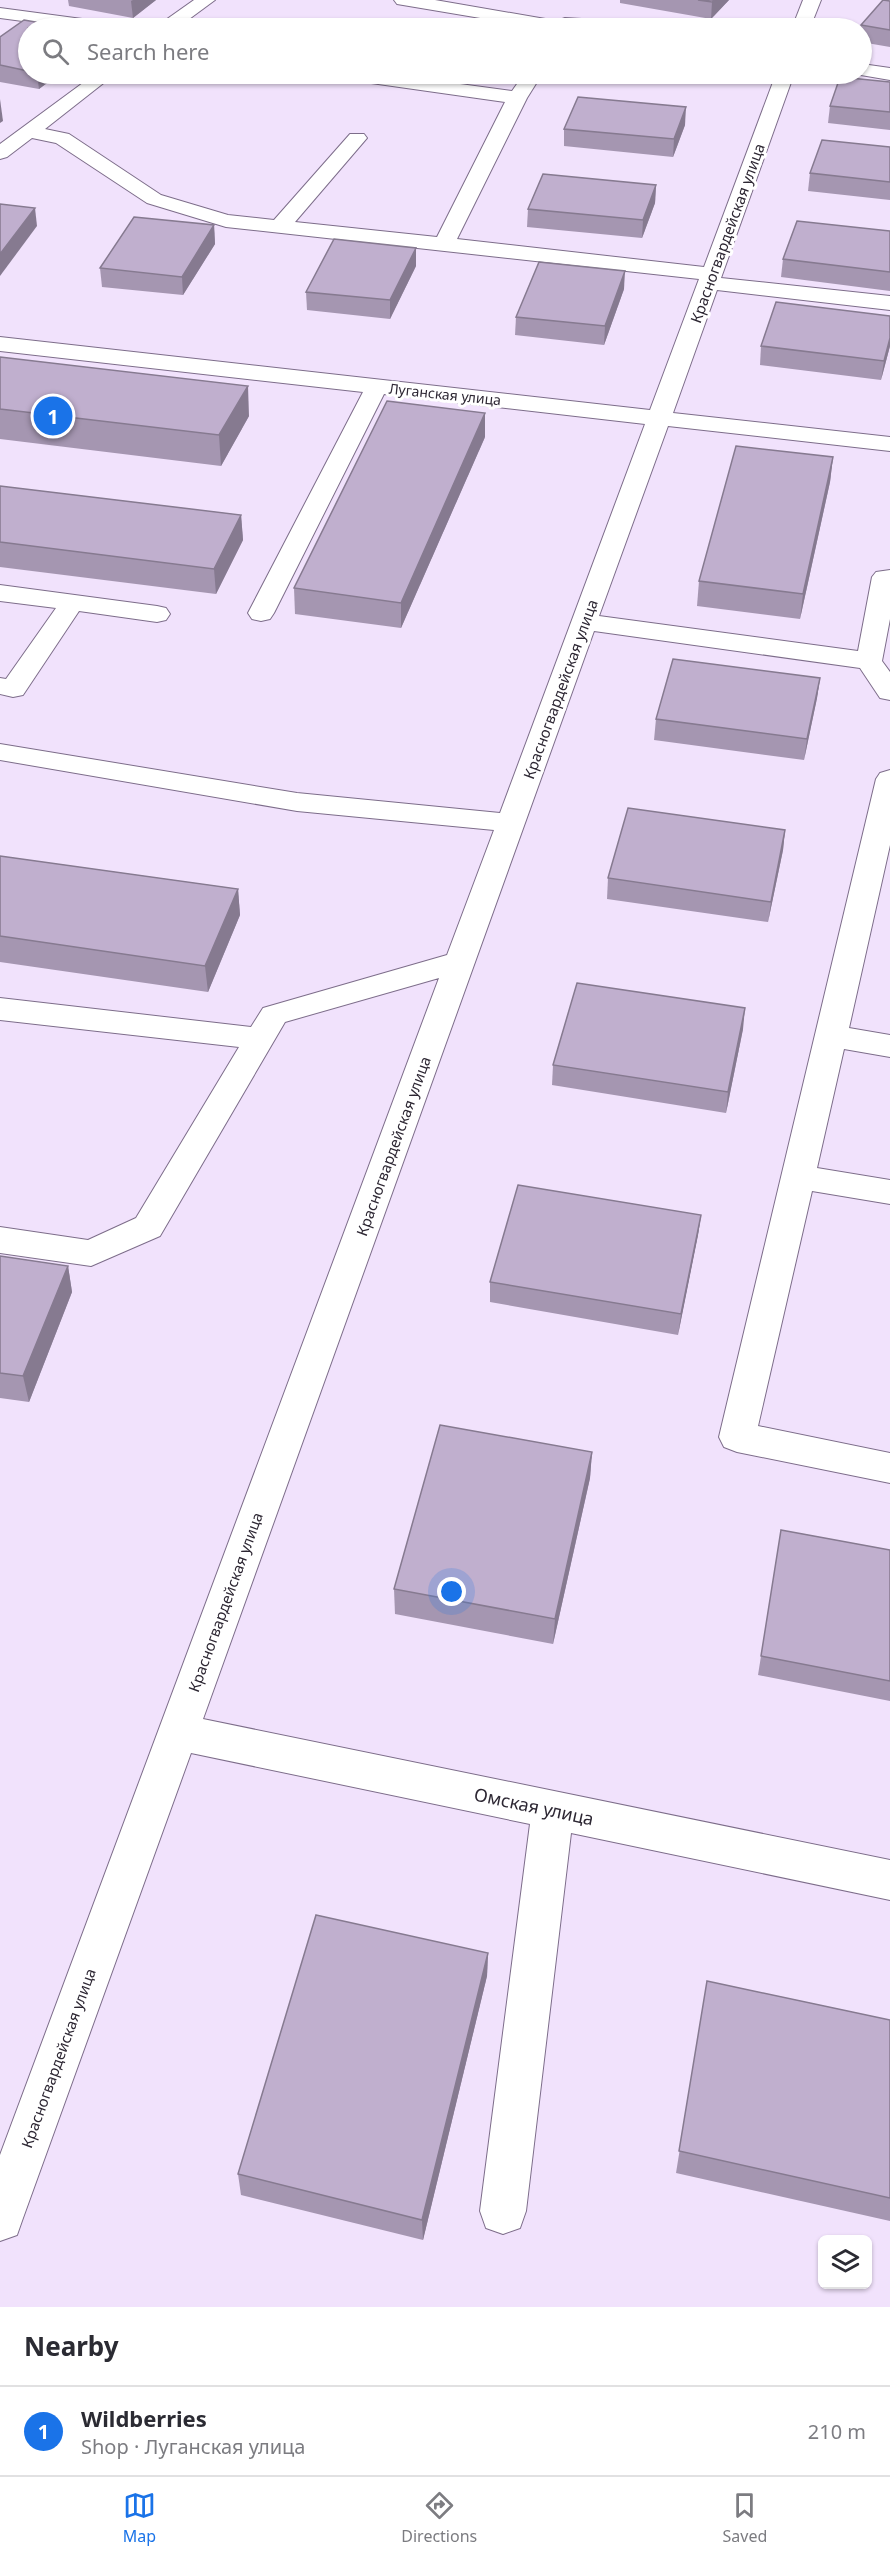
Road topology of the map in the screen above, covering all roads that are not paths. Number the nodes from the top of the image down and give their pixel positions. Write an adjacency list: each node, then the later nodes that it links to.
1 (206, 0): 6 (street)
2 (403, 0): 7 (street)
3 (812, 0): 8 (street)
4 (0, 13): 5 (street)
5 (37, 18)
6 (180, 18)
7 (505, 18)
8 (805, 18)
9 (872, 72): 10 (street)
10 (890, 74)
11 (93, 84): 16 (street)
12 (420, 84): 15 (street)
13 (526, 84): 15 (street)
14 (781, 84): 21 (street, Красногвардейская улица)
15 (517, 98): 20 (street)
16 (29, 132): 18 (street); 19 (street)
17 (357, 138): 19 (street)
18 (0, 153)
19 (279, 227): 20 (street)
20 (444, 244): 21 (street)
21 (711, 278): 22 (street); 25 (street, Красногвардейская улица)
22 (890, 303)
23 (0, 344): 24 (street, Луганская улица)
24 (377, 386): 25 (street, Луганская улица); 30 (street)
25 (660, 418): 26 (street, Луганская улица); 32 (street, Красногвардейская улица)
26 (890, 444)
27 (890, 578): 33 (street)
28 (0, 593): 29 (street)
29 (72, 603): 31 (street); 34 (street)
30 (261, 613)
31 (157, 615)
32 (585, 622): 33 (street); 38 (street, Красногвардейская улица)
33 (868, 661): 35 (street)
34 (0, 686)
35 (890, 692)
36 (0, 752): 38 (street)
37 (890, 779): 39 (street)
38 (512, 823): 40 (street, Красногвардейская улица)
39 (879, 886): 42 (street)
40 (461, 961): 43 (street); 49 (street, Красногвардейская улица)
41 (0, 1009): 43 (street)
42 (831, 1036): 44 (street); 45 (street)
43 (259, 1039): 47 (street)
44 (890, 1046)
45 (798, 1177): 46 (street); 48 (street)
46 (890, 1192)
47 (0, 1240)
48 (890, 1468)
49 (178, 1732): 50 (street, Омская улица); 52 (street, Красногвардейская улица)
50 (553, 1810): 51 (street, Омская улица); 53 (street)
51 (890, 1880)
52 (5, 2190)
53 (503, 2211)

